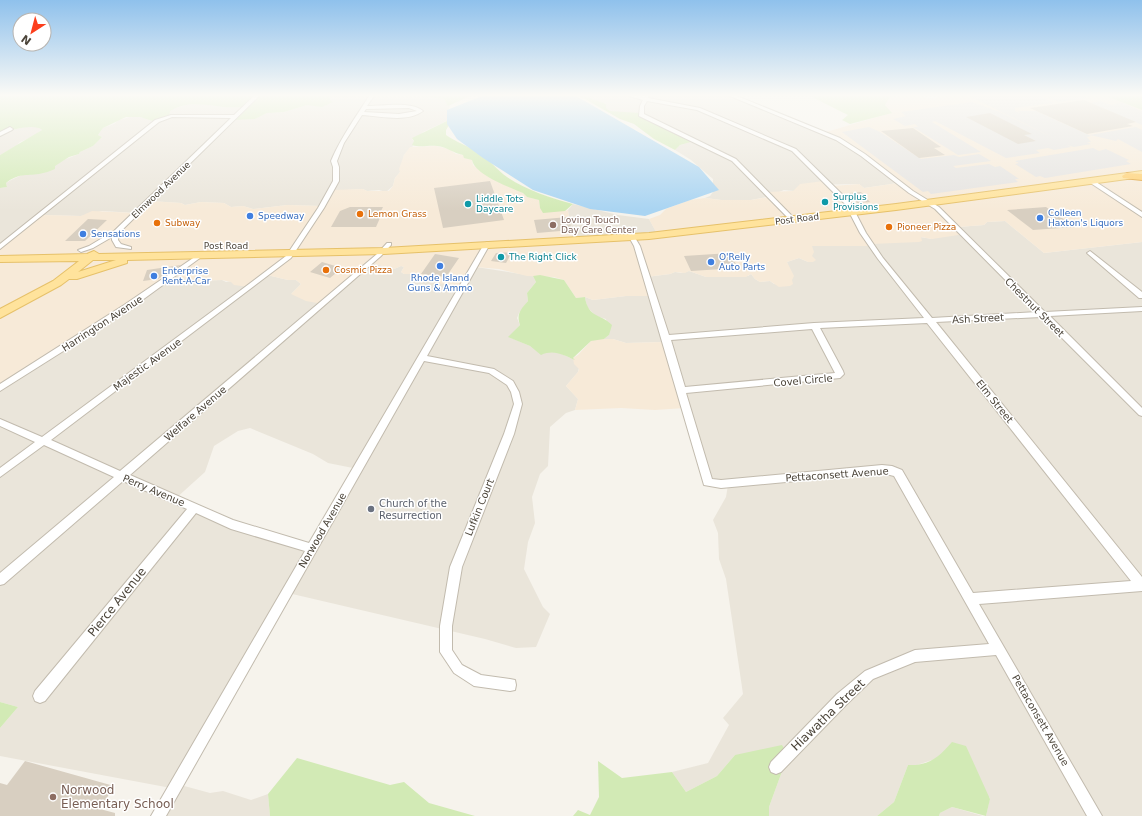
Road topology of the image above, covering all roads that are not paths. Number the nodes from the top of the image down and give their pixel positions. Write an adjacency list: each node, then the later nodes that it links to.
1 (141, 134): 18 (street)
2 (218, 134): 15 (street, Elmwood Avenue)
3 (346, 134): 20 (street, Majestic Avenue)
4 (680, 134): 14 (street)
5 (759, 134): 12 (street, Elm Street)
6 (825, 134): 11 (street, Chestnut Street)
7 (1142, 174): 8 (main road, Post Road)
8 (1127, 176): 9 (highway); 10 (main road, Post Road)
9 (1142, 177)
10 (1091, 181): 11 (main road, Post Road); 13 (street)
11 (927, 203): 12 (main road, Post Road); 34 (street, Chestnut Street)
12 (854, 212): 14 (main road, Post Road); 35 (street, Elm Street)
13 (1142, 214)
14 (792, 219): 16 (main road, Post Road)
15 (116, 232): 19 (street); 22 (street, Elmwood Avenue)
16 (632, 237): 17 (main road, Post Road); 37 (street, Pettaconsett Avenue)
17 (487, 244): 21 (main road, Post Road); 38 (street, Norwood Avenue)
18 (0, 248)
19 (129, 248): 20 (main road, Post Road); 24 (main road, Post Road)
20 (295, 248): 21 (main road, Post Road); 26 (main road, Post Road); 43 (street, Majestic Avenue)
21 (387, 248): 45 (street, Welfare Avenue)
22 (81, 250): 23 (main road, Post Road); 24 (main road, Post Road)
23 (0, 252)
24 (95, 253): 27 (main road, Post Road); 28 (main road, Post Road); 30 (main road)
25 (1090, 253): 31 (street)
26 (202, 254): 27 (main road, Post Road); 39 (street, Harrington Avenue)
27 (144, 256): 30 (main road)
28 (27, 258): 29 (main road, Post Road); 30 (main road)
29 (0, 259)
30 (57, 283): 33 (main road)
31 (1142, 296)
32 (1142, 309): 34 (street, Ash Street)
33 (0, 314)
34 (1044, 315): 35 (street, Ash Street); 41 (street, Chestnut Street)
35 (930, 321): 36 (street, Ash Street); 49 (street, Elm Street)
36 (814, 326): 37 (street); 40 (street, Covel Circle)
37 (666, 338): 40 (street, Pettaconsett Avenue)
38 (420, 358): 47 (street, Norwood Avenue); 52 (street, Lufkin Court)
39 (0, 388)
40 (681, 390): 50 (street, Pettaconsett Avenue)
41 (1142, 413)
42 (0, 422): 43 (street, Perry Avenue)
43 (42, 442): 44 (street, Majestic Avenue); 45 (street, Perry Avenue)
44 (0, 473)
45 (121, 476): 46 (street, Perry Avenue); 48 (street, Welfare Avenue)
46 (194, 508): 47 (street, Perry Avenue); 53 (street, Pierce Avenue)
47 (311, 548): 55 (street, Norwood Avenue)
48 (0, 580)
49 (1142, 585): 50 (street)
50 (972, 599): 51 (street, Pettaconsett Avenue)
51 (1000, 649): 54 (street, Hiawatha Street); 56 (street, Pettaconsett Avenue)
52 (510, 686)
53 (40, 696)
54 (776, 767)
55 (158, 816)
56 (1095, 816)

